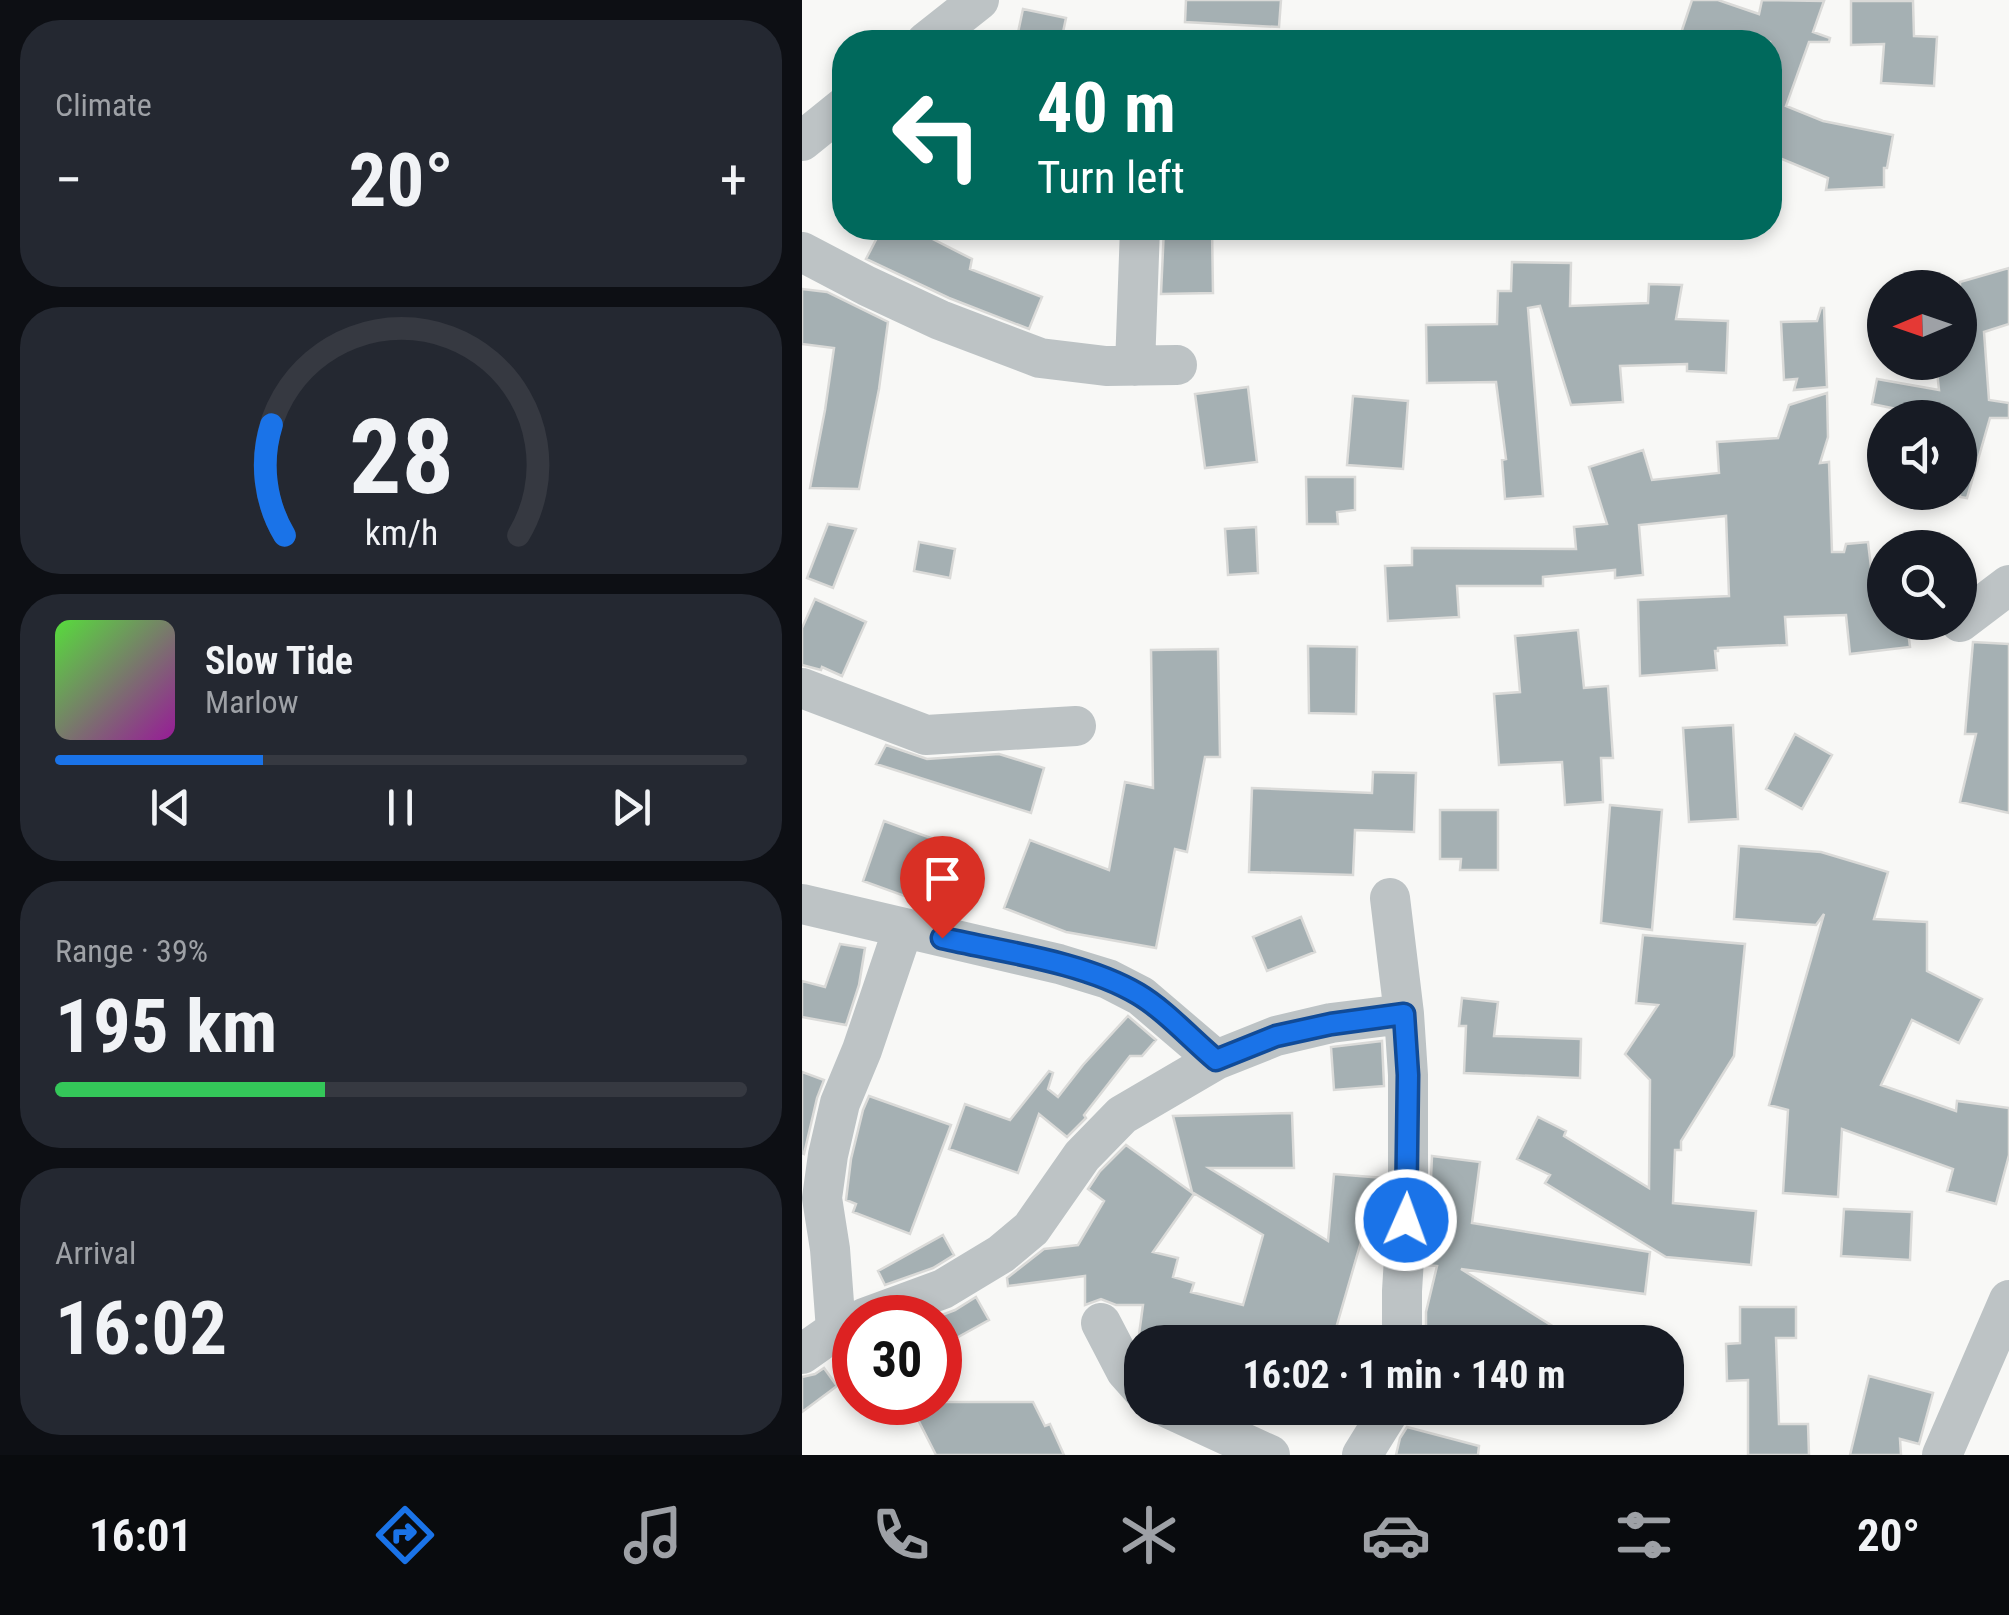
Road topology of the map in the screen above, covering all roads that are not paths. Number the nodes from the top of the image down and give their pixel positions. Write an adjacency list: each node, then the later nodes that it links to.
1 (979, 0): 2 (street)
2 (941, 30)
3 (832, 117): 4 (street)
4 (802, 141)
5 (1140, 240): 8 (street)
6 (802, 252): 8 (street)
7 (1176, 365): 8 (street)
8 (1135, 366)
9 (2008, 585): 10 (street)
10 (1977, 609)
11 (802, 688): 12 (street)
12 (1076, 726)
13 (1390, 898): 16 (street)
14 (802, 904): 15 (street)
15 (903, 929): 17 (street); 18 (street)
16 (1404, 1014): 17 (street); 22 (street)
17 (1216, 1060): 19 (street)
18 (844, 1295)
19 (924, 1295)
20 (2008, 1300): 30 (street)
21 (1101, 1322): 25 (street)
22 (1402, 1325)
23 (832, 1335): 24 (street)
24 (802, 1354)
25 (1124, 1367)
26 (1205, 1425): 28 (street)
27 (1381, 1425): 29 (street)
28 (1270, 1455)
29 (1362, 1455)
30 (1942, 1455)

